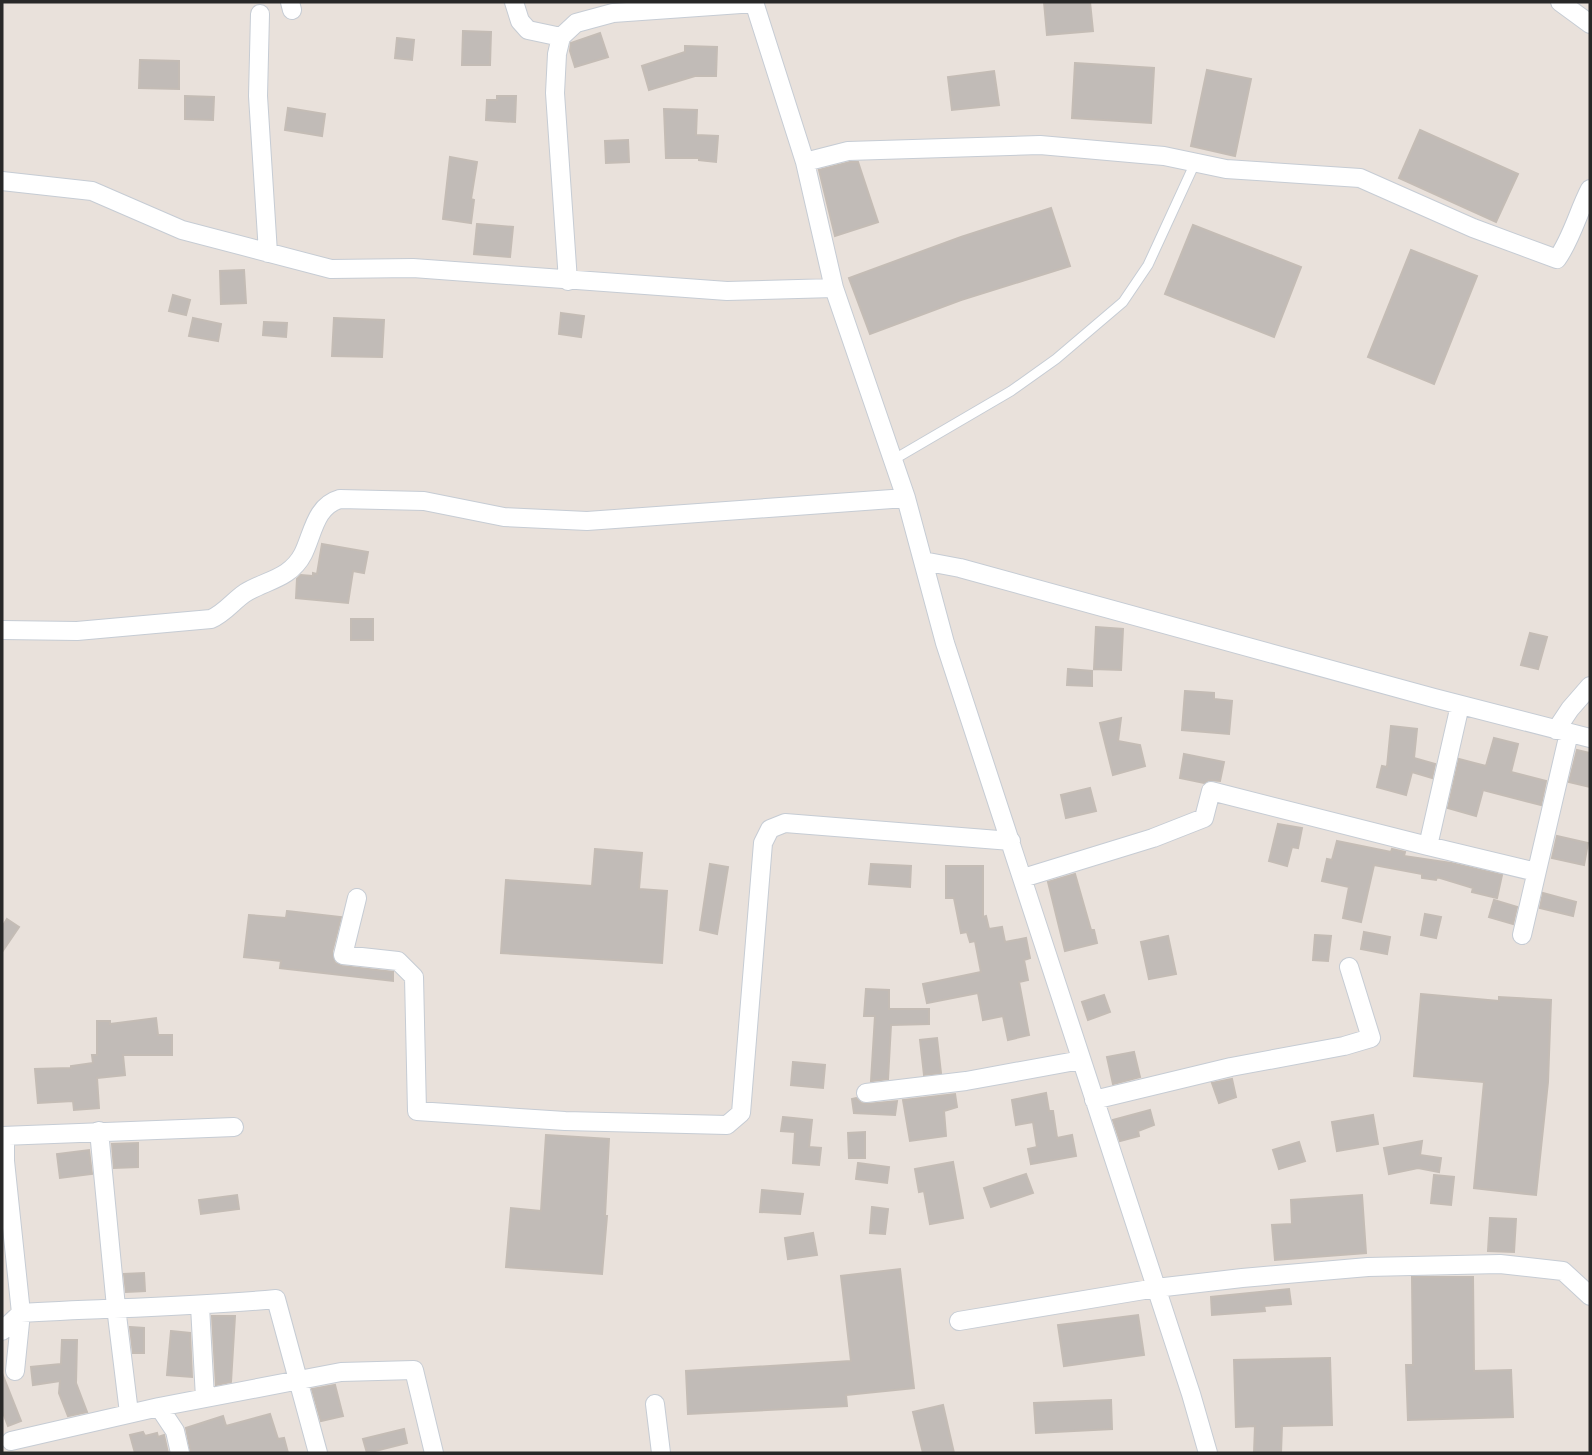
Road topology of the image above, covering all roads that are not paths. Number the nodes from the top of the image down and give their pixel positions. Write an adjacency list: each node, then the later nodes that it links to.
1 (514, 2): 6 (street)
2 (754, 2): 6 (street); 7 (street)
3 (1559, 2): 5 (street)
4 (260, 14): 11 (street)
5 (1590, 24)
6 (561, 37): 12 (street)
7 (805, 162): 8 (street); 13 (street)
8 (1195, 163): 10 (street); 14 (lane)
9 (2, 181): 11 (street)
10 (1590, 189)
11 (268, 253): 12 (street)
12 (568, 281): 13 (street)
13 (834, 288): 14 (street)
14 (893, 460): 15 (street)
15 (906, 498): 16 (street); 17 (street)
16 (923, 561): 19 (street); 22 (street)
17 (2, 630)
18 (1590, 687): 20 (street)
19 (1460, 705): 20 (street); 23 (street)
20 (1563, 732): 21 (street); 24 (street)
21 (1590, 738)
22 (1011, 841): 25 (street); 26 (street)
23 (1428, 846): 24 (street); 25 (street)
24 (1536, 872): 27 (street)
25 (1023, 878): 29 (street)
26 (357, 898)
27 (1522, 935)
28 (1349, 967): 31 (street)
29 (1081, 1060): 30 (street); 31 (street)
30 (866, 1093)
31 (1094, 1100): 35 (street)
32 (234, 1127): 33 (street)
33 (99, 1131): 34 (street); 38 (street)
34 (4, 1136): 39 (street)
35 (1156, 1288): 36 (street); 40 (street); 53 (street)
36 (1590, 1296)
37 (200, 1306): 38 (street); 43 (street); 44 (street)
38 (116, 1307): 39 (street); 47 (street)
39 (20, 1313): 41 (street); 42 (street)
40 (959, 1321)
41 (2, 1331)
42 (15, 1371)
43 (299, 1380): 44 (street); 50 (street); 51 (street)
44 (205, 1398): 46 (street)
45 (655, 1405): 52 (street)
46 (159, 1407): 47 (street); 49 (street)
47 (129, 1413): 48 (street)
48 (11, 1441)
49 (180, 1453)
50 (318, 1453)
51 (434, 1453)
52 (661, 1453)
53 (1208, 1453)

